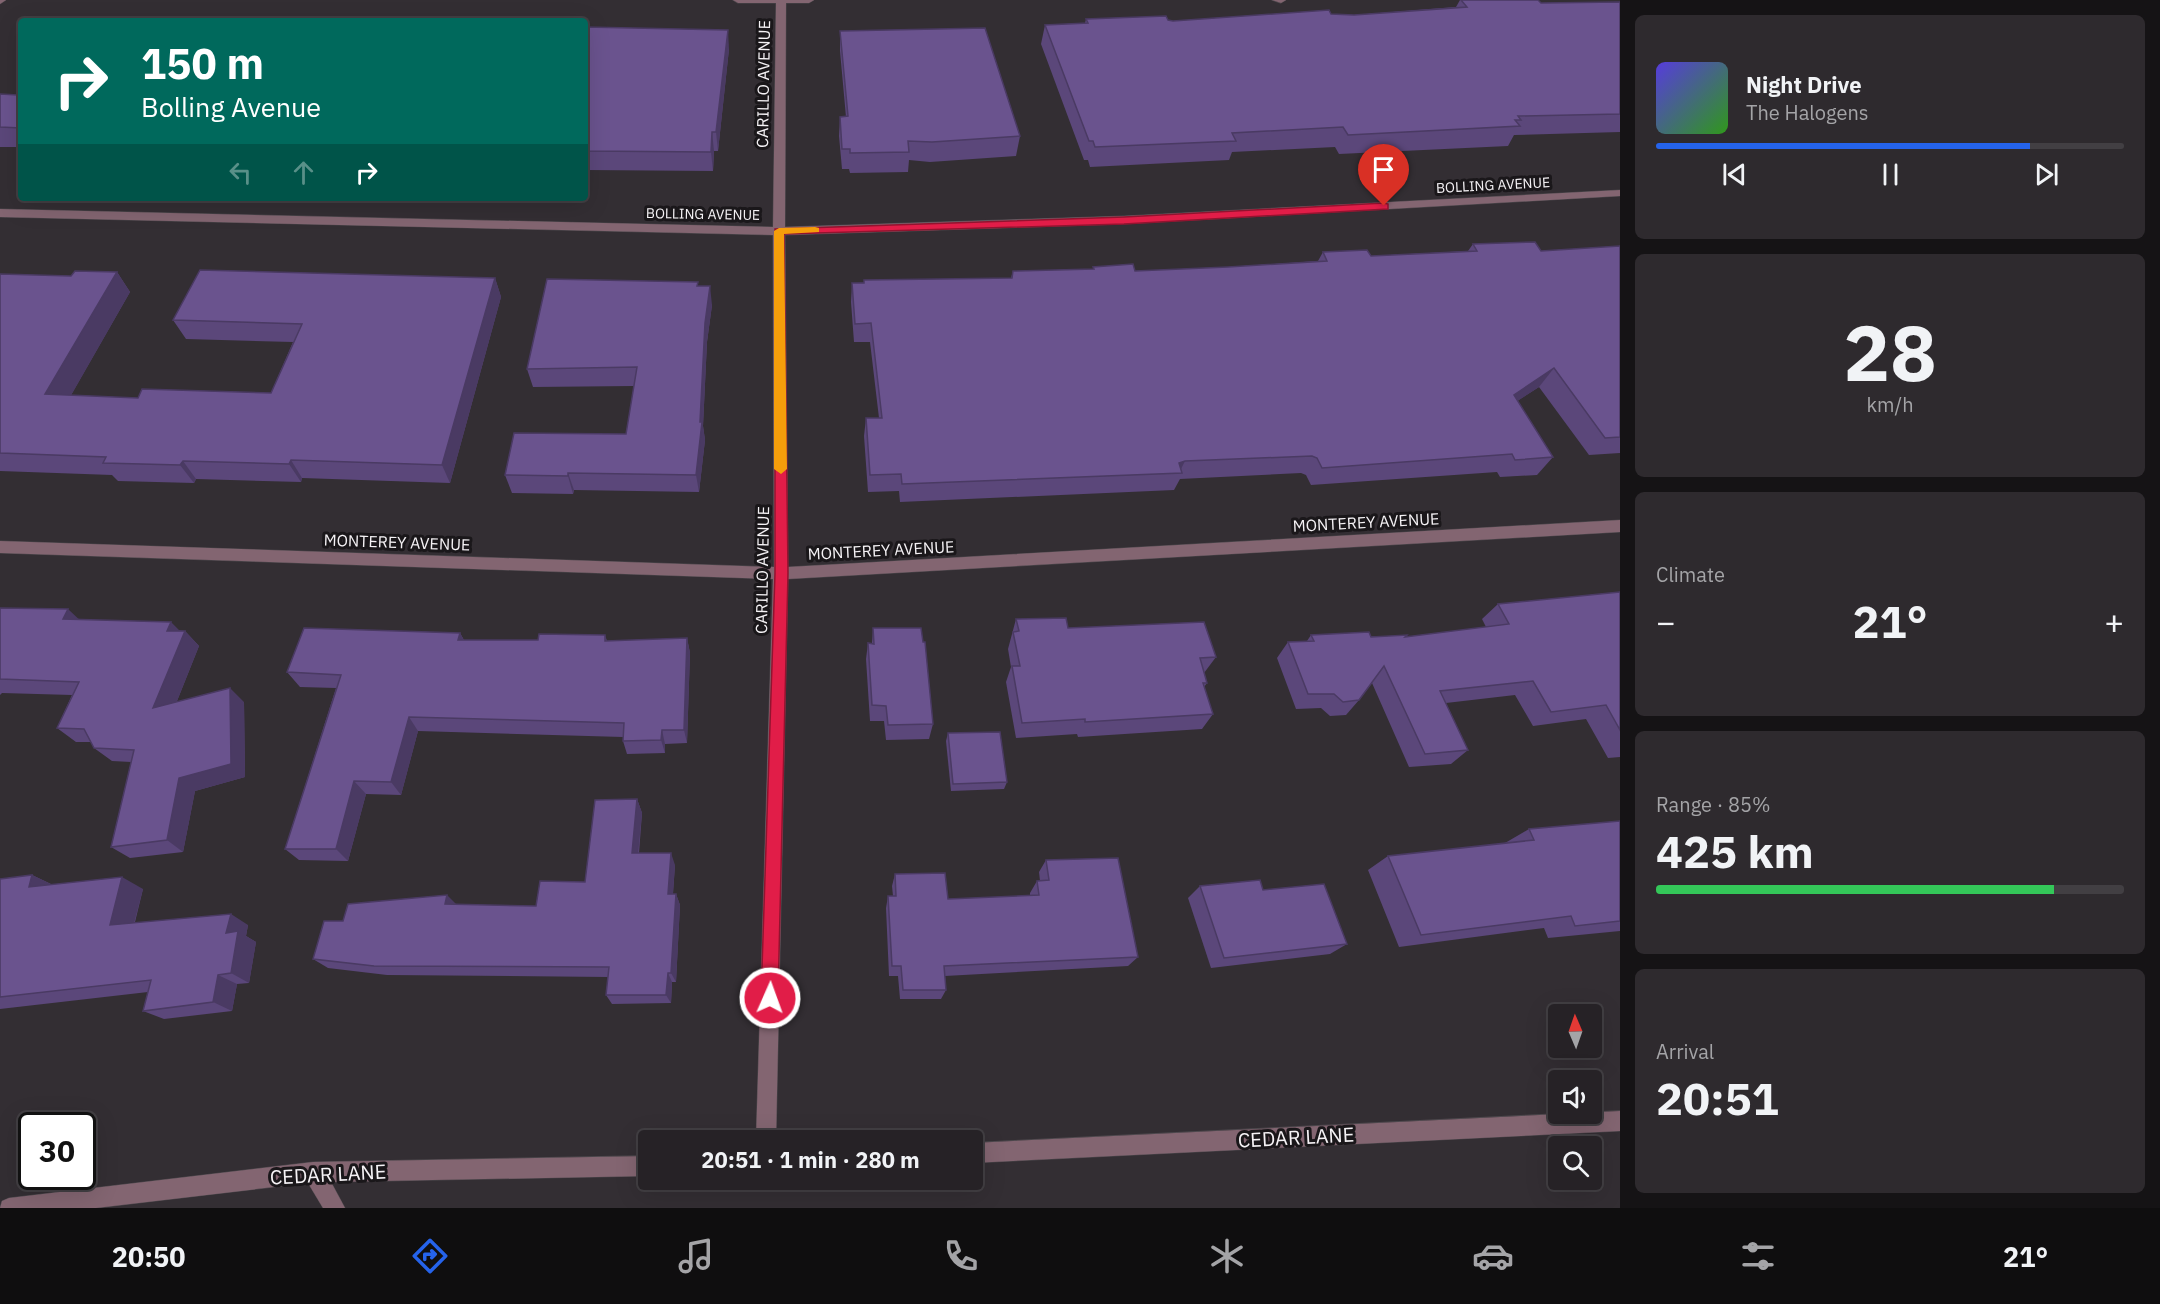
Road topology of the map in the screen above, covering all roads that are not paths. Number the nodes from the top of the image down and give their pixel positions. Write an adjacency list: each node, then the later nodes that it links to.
1 (738, 0): 2 (street)
2 (781, 0): 3 (street); 6 (street, CARILLO AVENUE)
3 (809, 0)
4 (1620, 193): 6 (street, BOLLING AVENUE)
5 (0, 213): 6 (street, BOLLING AVENUE)
6 (779, 231): 9 (street, CARILLO AVENUE)
7 (1620, 526): 9 (street, MONTEREY AVENUE)
8 (0, 547): 9 (street, MONTEREY AVENUE)
9 (782, 573): 11 (street, CARILLO AVENUE)
10 (1620, 1121): 12 (street, CEDAR LANE)
11 (766, 1130)
12 (983, 1152)
13 (638, 1166): 14 (street, CEDAR LANE)
14 (313, 1172): 15 (street, CEDAR LANE); 16 (street)
15 (9, 1208)
16 (335, 1208)

